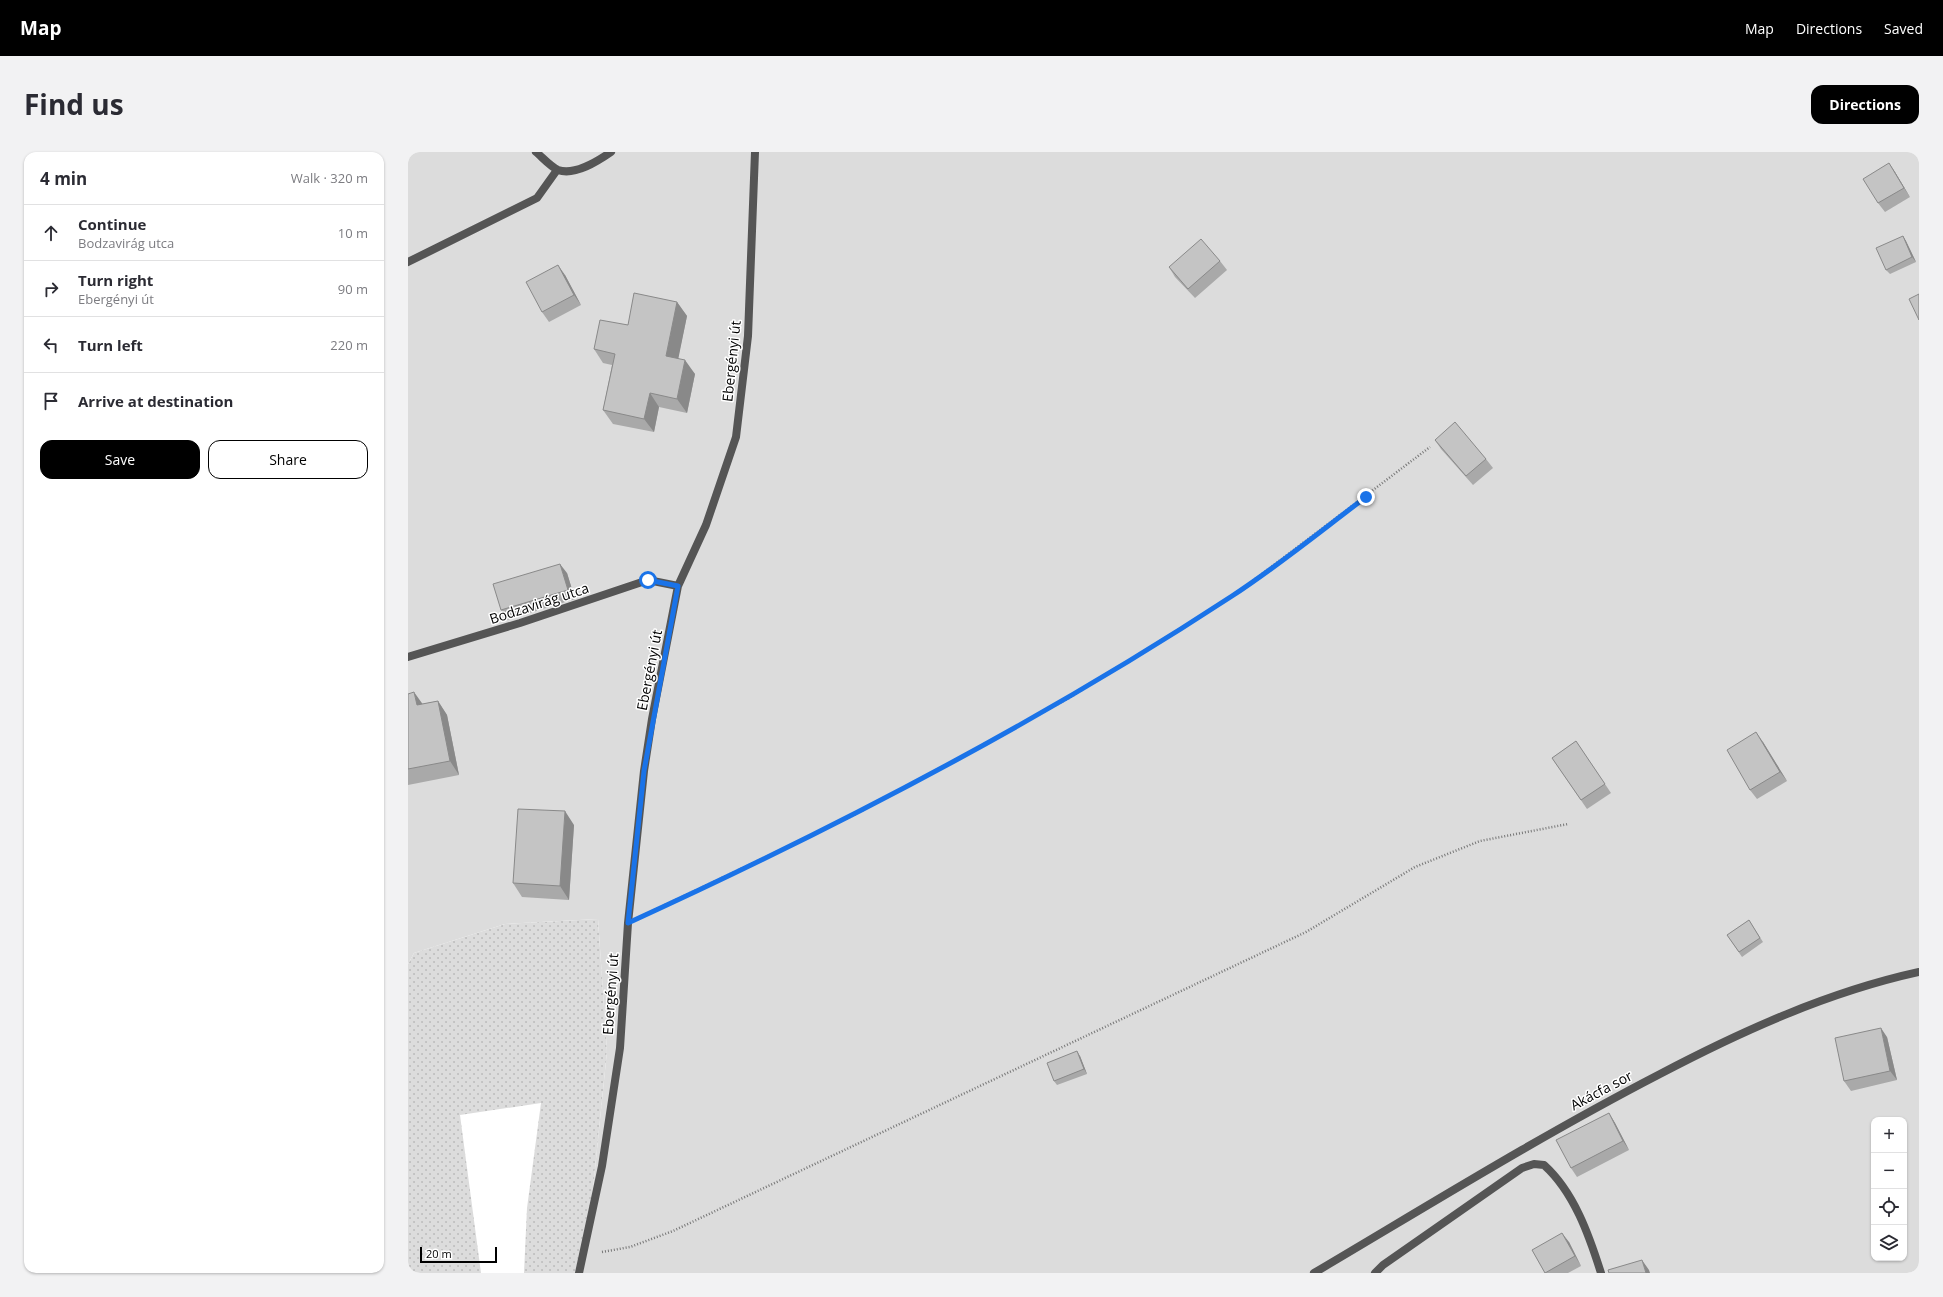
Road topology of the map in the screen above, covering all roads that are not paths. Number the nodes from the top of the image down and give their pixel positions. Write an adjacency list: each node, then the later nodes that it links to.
1 (536, 152): 4 (street)
2 (611, 152): 4 (street)
3 (755, 152): 6 (street, Ebergényi út)
4 (557, 170): 5 (street)
5 (408, 262)
6 (678, 586): 7 (street, Bodzavirág utca); 9 (street, Ebergényi út)
7 (408, 657)
8 (1919, 972): 10 (street, Akácfa sor)
9 (579, 1273)
10 (1314, 1273)
11 (1375, 1273): 12 (street)
12 (1601, 1273)

